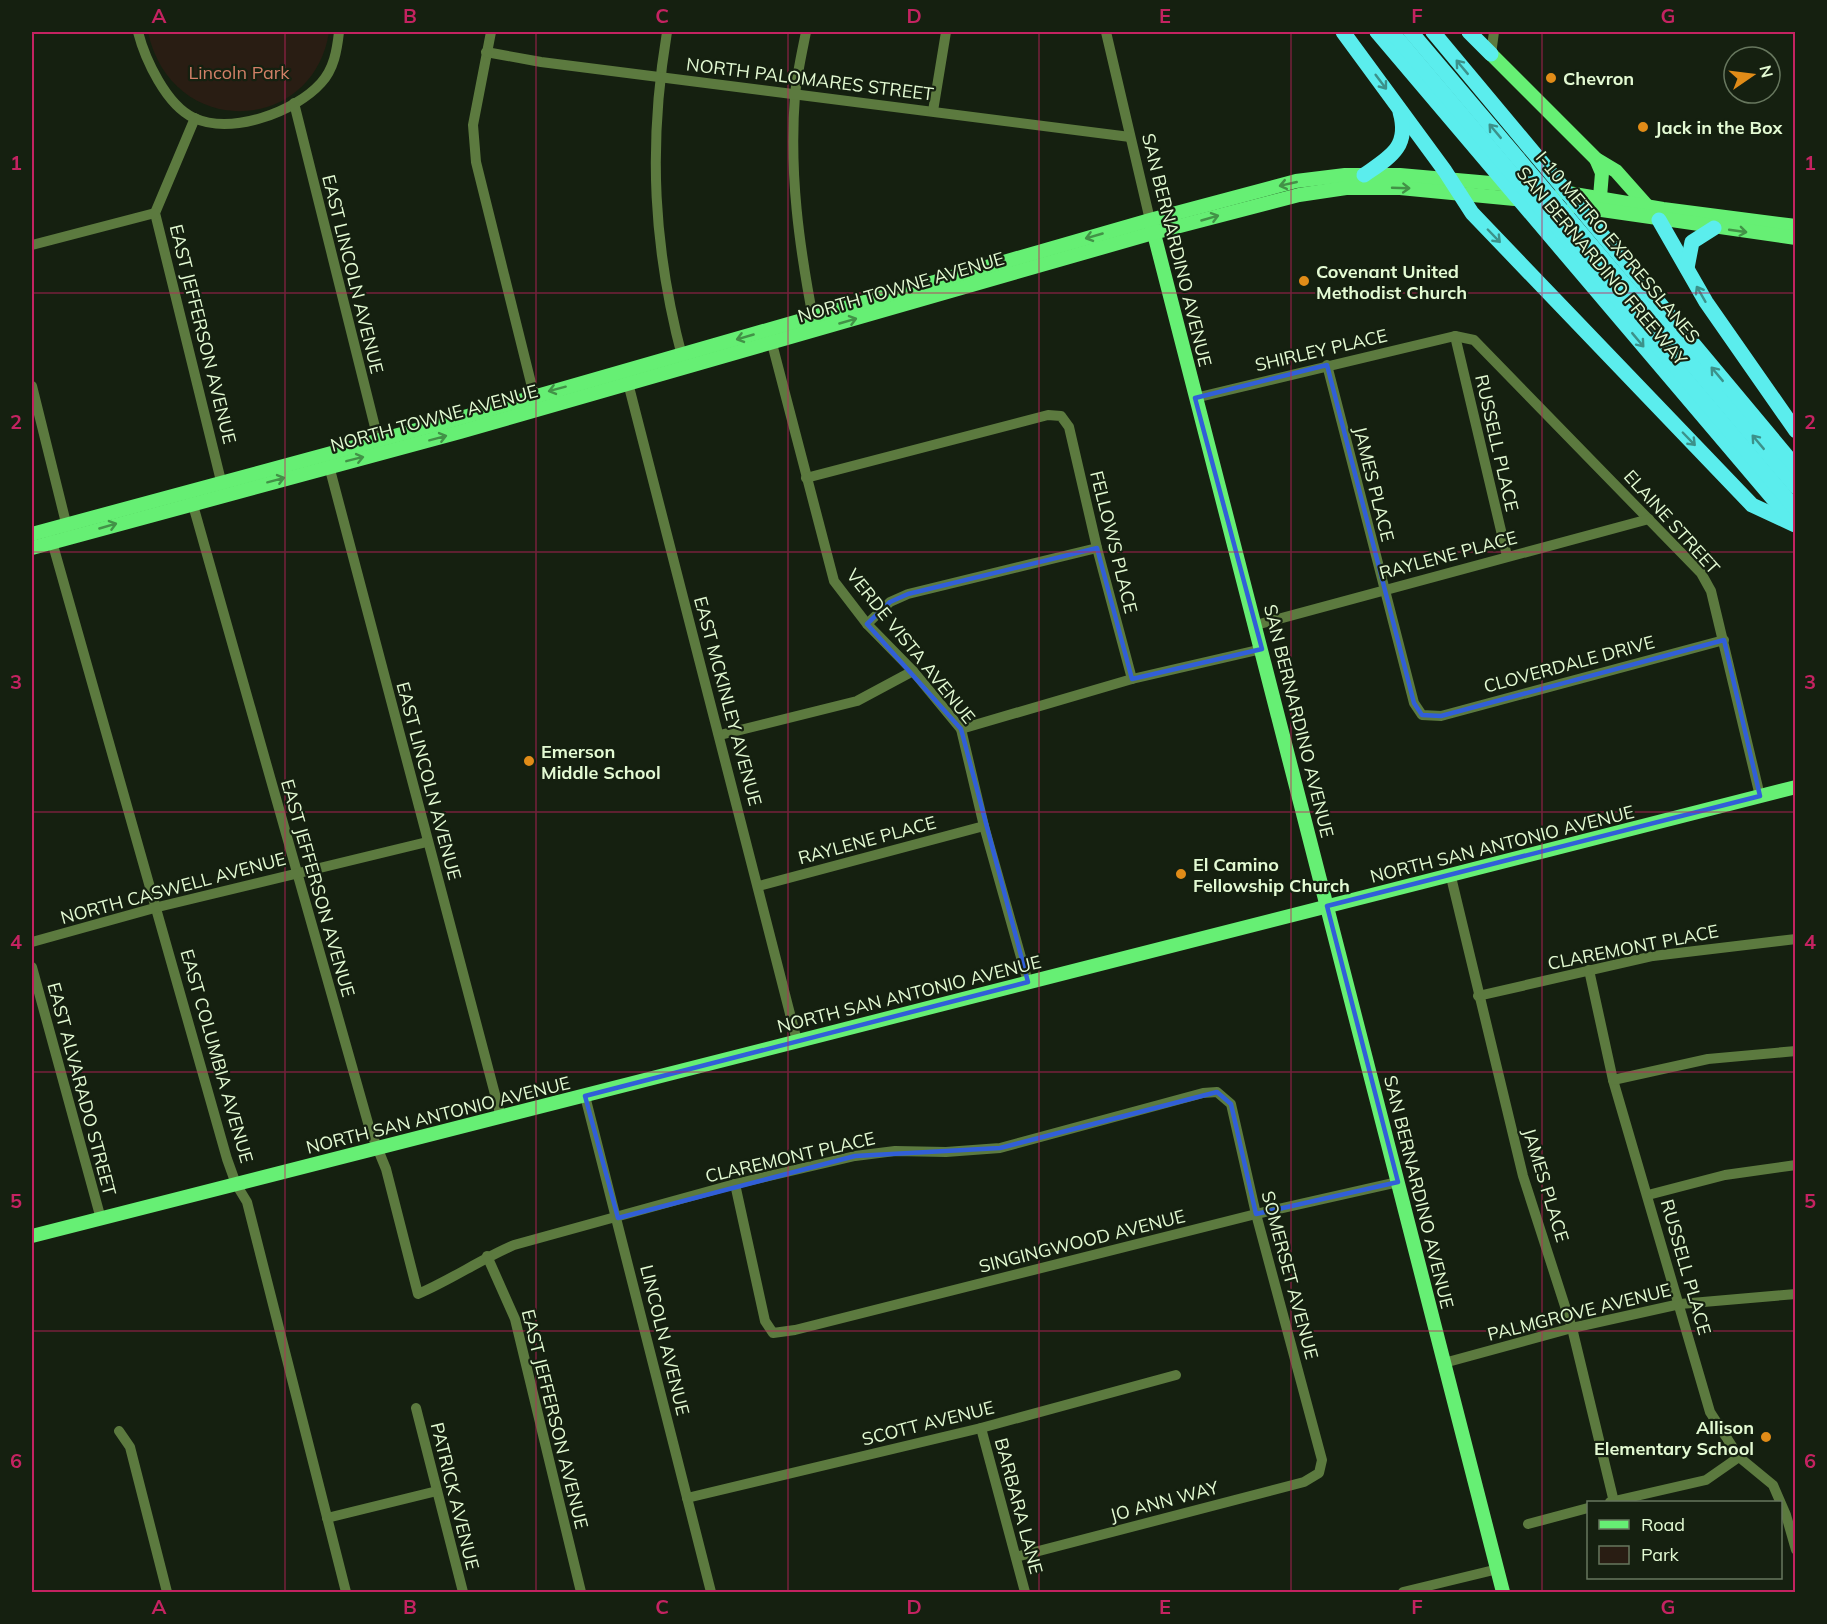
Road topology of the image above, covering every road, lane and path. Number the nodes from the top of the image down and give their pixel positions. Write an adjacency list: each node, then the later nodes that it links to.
1 (138, 32): 22 (street)
2 (339, 32): 19 (street)
3 (491, 32): 15 (street)
4 (667, 32): 17 (street)
5 (806, 32): 18 (street)
6 (946, 32): 21 (street)
7 (1106, 32): 23 (street, SAN BERNARDINO AVENUE)
8 (1343, 32): 20 (highway, one-way to 20)
9 (1377, 32): 25 (highway, SAN BERNARDINO FREEWAY)
10 (1392, 32): 25 (highway, I-10 METRO EXPRESSLANES)
11 (1411, 32): 54 (highway, I-10 METRO EXPRESSLANES, one-way to 11)
12 (1433, 32): 52 (highway, SAN BERNARDINO FREEWAY, one-way to 12)
13 (1469, 32): 16 (highway)
14 (1494, 32): 16 (street)
15 (486, 52): 17 (street, NORTH PALOMARES STREET); 47 (street)
16 (1491, 54): 24 (main road)
17 (660, 76): 18 (street, NORTH PALOMARES STREET); 43 (street)
18 (795, 93): 21 (street, NORTH PALOMARES STREET); 40 (street)
19 (294, 103): 22 (street); 50 (street, EAST LINCOLN AVENUE)
20 (1398, 106): 26 (highway); 27 (highway)
21 (933, 111): 23 (street, NORTH PALOMARES STREET)
22 (195, 118): 32 (street, EAST JEFFERSON AVENUE)
23 (1130, 136): 35 (street, SAN BERNARDINO AVENUE)
24 (1596, 159): 29 (main road); 30 (main road)
25 (1504, 171): 57 (highway, I-10 METRO EXPRESSLANES); 59 (highway, SAN BERNARDINO FREEWAY, one-way to 59)
26 (1364, 175): 27 (main road, NORTH TOWNE AVENUE); 35 (main road, NORTH TOWNE AVENUE, one-way to 35)
27 (1449, 177): 28 (highway); 29 (main road, NORTH TOWNE AVENUE)
28 (1456, 192): 31 (main road, NORTH TOWNE AVENUE); 35 (main road, NORTH TOWNE AVENUE, one-way to 28); 59 (highway, one-way to 59)
29 (1600, 197): 30 (main road, NORTH TOWNE AVENUE)
30 (1646, 206): 31 (main road); 33 (main road); 34 (main road, NORTH TOWNE AVENUE)
31 (1605, 212): 33 (main road, NORTH TOWNE AVENUE)
32 (155, 213): 38 (street); 55 (street, EAST JEFFERSON AVENUE)
33 (1659, 220): 36 (main road, NORTH TOWNE AVENUE); 39 (highway)
34 (1796, 226)
35 (1152, 227): 40 (main road, NORTH TOWNE AVENUE); 48 (main road, SAN BERNARDINO AVENUE)
36 (1714, 228): 37 (main road, NORTH TOWNE AVENUE, one-way to 37); 39 (highway)
37 (1796, 238)
38 (32, 245)
39 (1687, 268): 49 (highway, one-way to 39)
40 (814, 324): 42 (main road, NORTH TOWNE AVENUE)
41 (1455, 336): 44 (street, SHIRLEY PLACE); 58 (street, ELAINE STREET); 65 (street, RUSSELL PLACE)
42 (770, 337): 43 (main road, NORTH TOWNE AVENUE); 53 (street, VERDE VISTA AVENUE)
43 (684, 361): 45 (main road, NORTH TOWNE AVENUE)
44 (1327, 364): 48 (street, SHIRLEY PLACE); 66 (street, JAMES PLACE)
45 (626, 376): 47 (main road, NORTH TOWNE AVENUE, one-way to 47); 50 (main road, NORTH TOWNE AVENUE, one-way to 45); 75 (street, EAST MCKINLEY AVENUE)
46 (32, 386): 60 (street)
47 (534, 395): 50 (main road, NORTH TOWNE AVENUE)
48 (1195, 398): 68 (main road, SAN BERNARDINO AVENUE)
49 (1796, 431)
50 (379, 446): 51 (main road, NORTH TOWNE AVENUE)
51 (327, 459): 55 (main road, NORTH TOWNE AVENUE); 79 (street, EAST LINCOLN AVENUE)
52 (1796, 467)
53 (806, 478): 64 (street, FELLOWS PLACE); 67 (street, VERDE VISTA AVENUE)
54 (1796, 487)
55 (223, 488): 56 (main road, NORTH TOWNE AVENUE)
56 (191, 497): 60 (main road, NORTH TOWNE AVENUE); 80 (street, EAST JEFFERSON AVENUE)
57 (1796, 509)
58 (1649, 519): 65 (street, RAYLENE PLACE); 69 (street, ELAINE STREET)
59 (1795, 525)
60 (68, 530): 62 (main road, NORTH TOWNE AVENUE)
61 (32, 534): 62 (main road, NORTH TOWNE AVENUE)
62 (50, 535): 63 (main road, NORTH TOWNE AVENUE); 84 (street, EAST COLUMBIA AVENUE)
63 (32, 548)
64 (1097, 548): 67 (street); 72 (street, FELLOWS PLACE)
65 (1507, 556): 66 (street, RAYLENE PLACE)
66 (1384, 589): 68 (street, RAYLENE PLACE); 73 (street, JAMES PLACE)
67 (867, 624): 71 (street, VERDE VISTA AVENUE)
68 (1256, 625): 70 (main road, SAN BERNARDINO AVENUE)
69 (1724, 640): 73 (street, CLOVERDALE DRIVE); 77 (street, ELAINE STREET)
70 (1262, 649): 72 (street); 83 (main road, SAN BERNARDINO AVENUE)
71 (913, 671): 74 (street, VERDE VISTA AVENUE); 75 (street)
72 (1132, 679): 74 (street)
73 (1422, 715)
74 (961, 729): 78 (street, VERDE VISTA AVENUE)
75 (720, 735): 82 (street, EAST MCKINLEY AVENUE)
76 (1796, 787): 77 (main road, NORTH SAN ANTONIO AVENUE)
77 (1760, 796): 81 (main road, NORTH SAN ANTONIO AVENUE)
78 (984, 826): 82 (street, RAYLENE PLACE); 89 (street, VERDE VISTA AVENUE)
79 (427, 842): 80 (street, NORTH CASWELL AVENUE); 96 (street, EAST LINCOLN AVENUE)
80 (297, 873): 84 (street, NORTH CASWELL AVENUE); 97 (street, EAST JEFFERSON AVENUE)
81 (1451, 877): 83 (main road, NORTH SAN ANTONIO AVENUE); 90 (street, JAMES PLACE)
82 (759, 886): 91 (street, EAST MCKINLEY AVENUE)
83 (1327, 906): 89 (main road, NORTH SAN ANTONIO AVENUE); 99 (main road, SAN BERNARDINO AVENUE)
84 (158, 908): 86 (street, NORTH CASWELL AVENUE); 100 (street, EAST COLUMBIA AVENUE)
85 (1796, 939): 88 (street, CLAREMONT PLACE)
86 (32, 942)
87 (32, 967): 105 (street, EAST ALVARADO STREET)
88 (1589, 970): 90 (street, CLAREMONT PLACE); 93 (street, RUSSELL PLACE)
89 (1028, 982): 91 (main road, NORTH SAN ANTONIO AVENUE)
90 (1478, 996): 111 (street, JAMES PLACE)
91 (797, 1041): 95 (main road, NORTH SAN ANTONIO AVENUE)
92 (1796, 1052): 93 (street)
93 (1613, 1080): 102 (street, RUSSELL PLACE)
94 (1217, 1092): 101 (street, CLAREMONT PLACE); 103 (street, SOMERSET AVENUE)
95 (585, 1095): 96 (main road, NORTH SAN ANTONIO AVENUE); 104 (street, LINCOLN AVENUE)
96 (501, 1117): 97 (main road, NORTH SAN ANTONIO AVENUE)
97 (378, 1149): 100 (main road, NORTH SAN ANTONIO AVENUE); 108 (street, EAST JEFFERSON AVENUE)
98 (1796, 1165): 102 (street)
99 (1398, 1182): 103 (street, SINGINGWOOD AVENUE); 112 (main road, SAN BERNARDINO AVENUE)
100 (236, 1184): 105 (main road, NORTH SAN ANTONIO AVENUE); 126 (street, EAST COLUMBIA AVENUE)
101 (735, 1184): 103 (street, SINGINGWOOD AVENUE); 104 (street, CLAREMONT PLACE)
102 (1648, 1195): 110 (street, RUSSELL PLACE)
103 (1256, 1214): 118 (street, SOMERSET AVENUE)
104 (618, 1218): 107 (street, CLAREMONT PLACE); 120 (street, LINCOLN AVENUE)
105 (101, 1219): 106 (main road, NORTH SAN ANTONIO AVENUE)
106 (32, 1236)
107 (487, 1256): 108 (street, CLAREMONT PLACE); 134 (street, EAST JEFFERSON AVENUE)
108 (418, 1294)
109 (1796, 1294): 110 (street, PALMGROVE AVENUE)
110 (1680, 1304): 111 (street, PALMGROVE AVENUE); 117 (street, RUSSELL PLACE)
111 (1572, 1328): 112 (street, PALMGROVE AVENUE); 121 (street, JAMES PLACE)
112 (1444, 1363): 130 (main road, SAN BERNARDINO AVENUE)
113 (1176, 1375): 115 (street, SCOTT AVENUE)
114 (416, 1407): 119 (street, PATRICK AVENUE)
115 (981, 1428): 120 (street, SCOTT AVENUE); 129 (street, BARBARA LANE)
116 (119, 1431): 131 (street)
117 (1739, 1457): 122 (street); 123 (street, RUSSELL PLACE)
118 (1319, 1473): 129 (street, JO ANN WAY)
119 (437, 1491): 126 (street); 133 (street, PATRICK AVENUE)
120 (687, 1498): 135 (street, LINCOLN AVENUE)
121 (1612, 1501)
122 (1616, 1501)
123 (1780, 1501)
124 (1782, 1506): 128 (street, RUSSELL PLACE)
125 (1587, 1508): 127 (street)
126 (327, 1518): 132 (street, EAST COLUMBIA AVENUE)
127 (1528, 1524)
128 (1796, 1550)
129 (1016, 1557): 136 (street, BARBARA LANE)
130 (1498, 1569): 137 (street); 138 (main road, SAN BERNARDINO AVENUE)
131 (168, 1593)
132 (346, 1593)
133 (463, 1593)
134 (581, 1593)
135 (711, 1593)
136 (1025, 1593)
137 (1403, 1593)
138 (1503, 1593)

